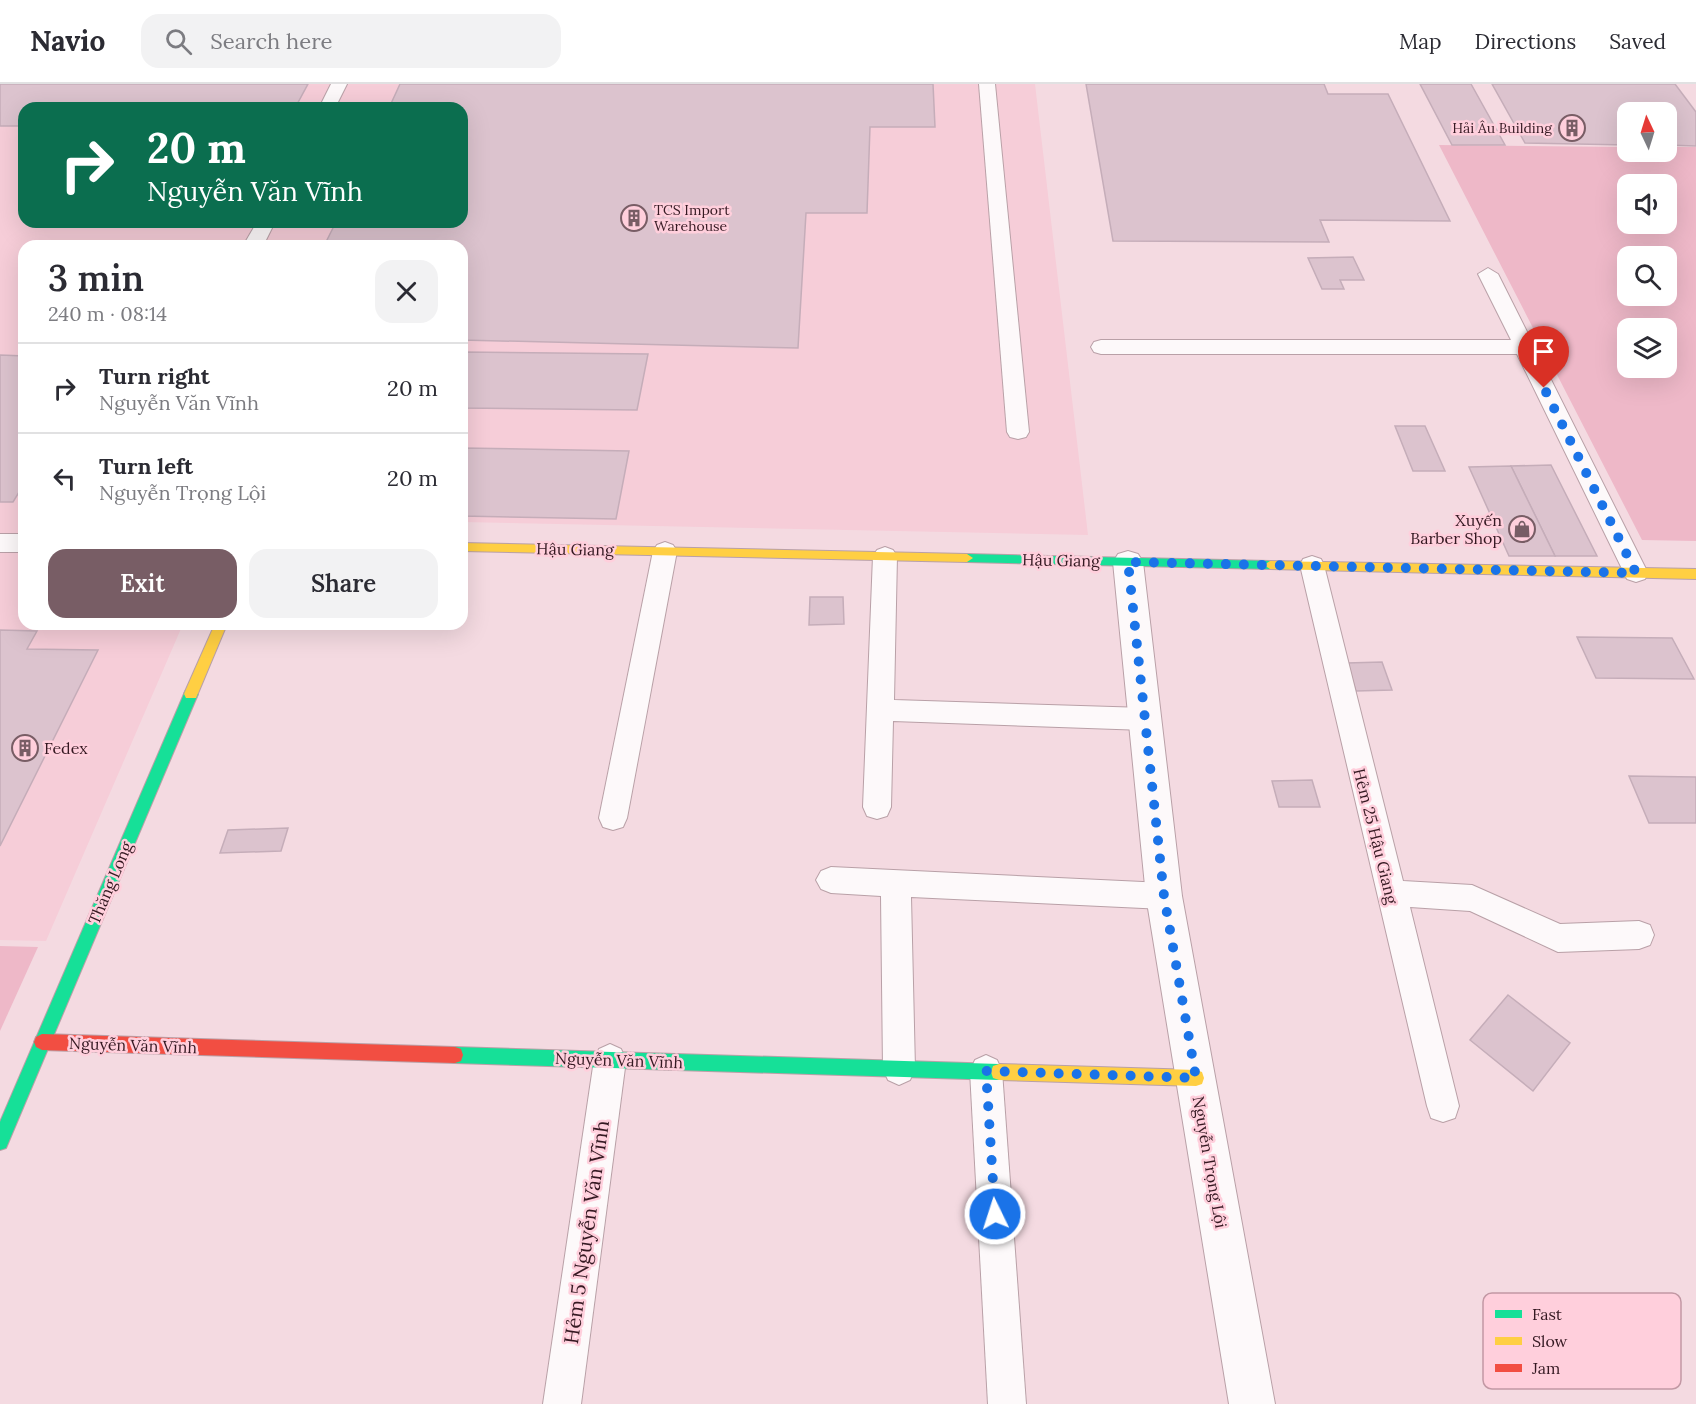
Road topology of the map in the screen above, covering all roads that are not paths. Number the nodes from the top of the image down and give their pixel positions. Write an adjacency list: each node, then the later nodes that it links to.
1 (339, 84): 3 (lane)
2 (987, 84): 7 (lane)
3 (330, 102)
4 (1488, 274): 6 (lane)
5 (1101, 347): 6 (lane)
6 (1524, 347): 15 (lane)
7 (1018, 432)
8 (0, 543): 9 (lane)
9 (18, 543)
10 (468, 547): 11 (street, Hậu Giang)
11 (665, 551): 12 (street, Hậu Giang); 21 (lane)
12 (885, 556): 13 (street, Hậu Giang); 18 (lane)
13 (1128, 562): 14 (street, Hậu Giang); 19 (street, Nguyễn Trọng Lội)
14 (1312, 565): 15 (street, Hậu Giang); 24 (lane, Hẻm 25 Hậu Giang)
15 (1636, 573): 16 (street, Hậu Giang)
16 (1696, 574)
17 (217, 630): 27 (street, Thăng Long)
18 (880, 710): 19 (lane); 20 (lane)
19 (1145, 719): 25 (street, Nguyễn Trọng Lội)
20 (877, 807)
21 (613, 818)
22 (831, 880): 23 (lane)
23 (896, 884): 25 (lane); 29 (lane)
24 (1390, 893): 26 (lane); 32 (lane, Hẻm 25 Hậu Giang)
25 (1164, 896): 31 (street, Nguyễn Trọng Lội)
26 (1639, 935)
27 (42, 1042): 28 (street, Nguyễn Văn Vĩnh); 33 (street, Thăng Long)
28 (610, 1059): 29 (street, Nguyễn Văn Vĩnh); 34 (lane, Hẻm 5 Nguyễn Văn Vĩnh)
29 (899, 1069): 30 (street, Nguyễn Văn Vĩnh)
30 (986, 1071): 31 (street, Nguyễn Văn Vĩnh); 35 (lane)
31 (1196, 1078): 36 (street, Nguyễn Trọng Lội)
32 (1443, 1106)
33 (0, 1142)
34 (562, 1404)
35 (1007, 1404)
36 (1252, 1404)

